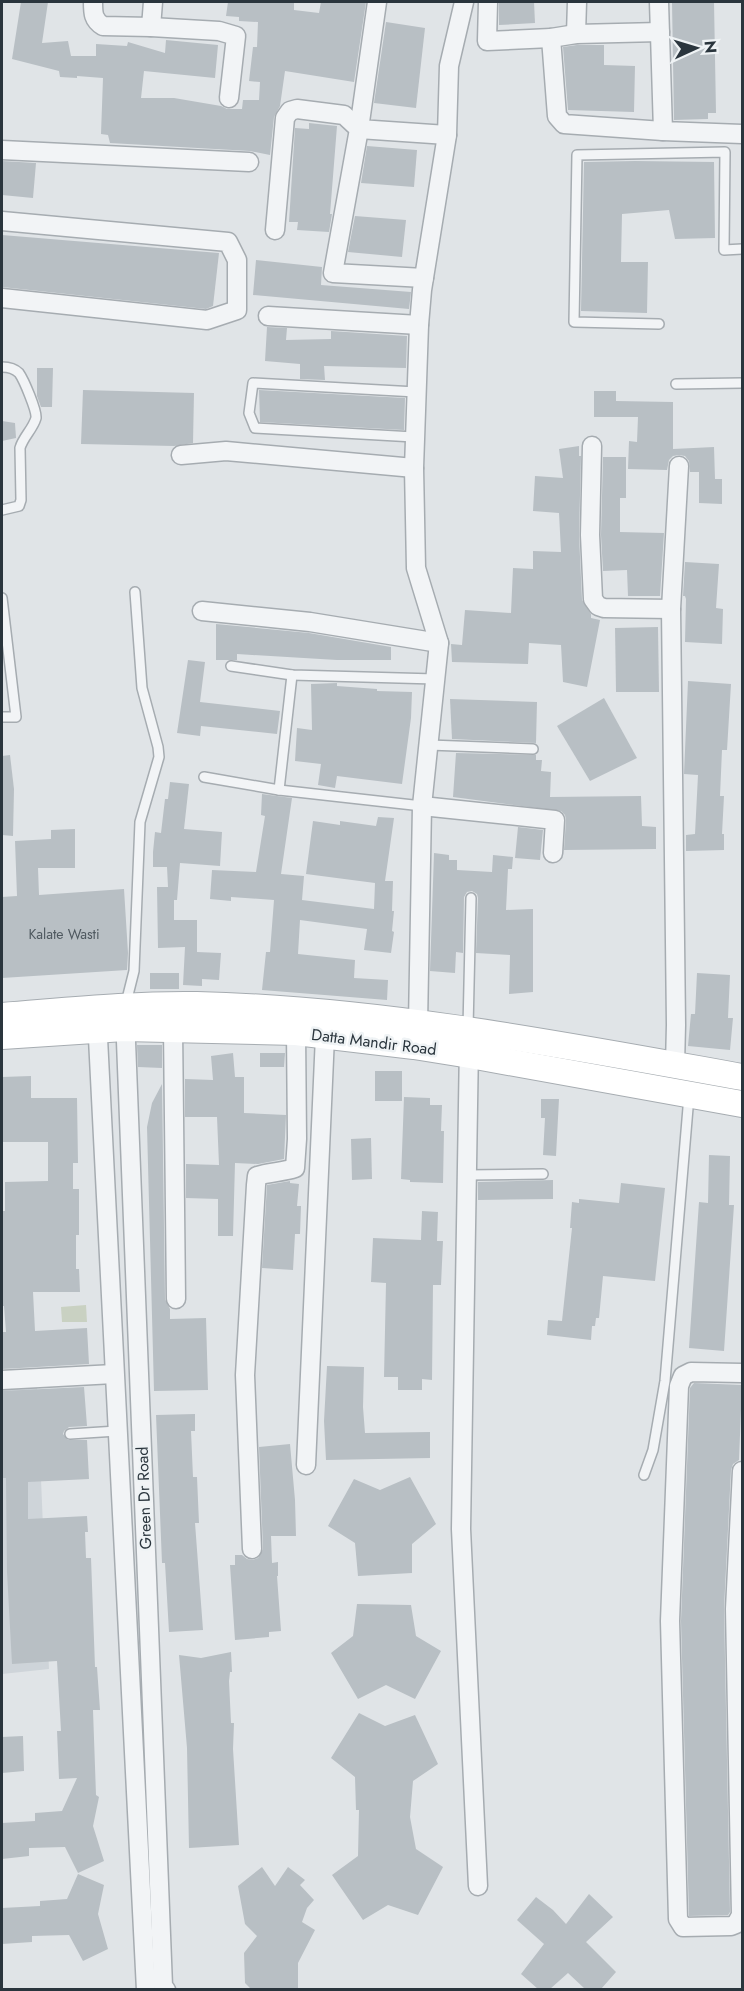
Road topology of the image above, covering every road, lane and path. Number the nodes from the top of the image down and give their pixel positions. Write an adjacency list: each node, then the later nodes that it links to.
1 (93, 2): 8 (street)
2 (153, 2): 8 (street)
3 (377, 2): 13 (street)
4 (464, 2): 16 (street)
5 (488, 2): 11 (street)
6 (577, 2): 10 (street)
7 (659, 2): 9 (street)
8 (151, 27): 12 (street)
9 (660, 32): 10 (street); 14 (street)
10 (576, 34): 11 (street)
11 (551, 38): 14 (street)
12 (230, 98)
13 (359, 129): 16 (street); 20 (street); 22 (street)
14 (663, 130): 15 (street)
15 (742, 134)
16 (447, 135): 22 (street)
17 (2, 150): 18 (street)
18 (249, 162)
19 (2, 221): 23 (street)
20 (275, 230)
21 (742, 249): 25 (lane)
22 (424, 278): 26 (street)
23 (2, 298)
24 (268, 316): 26 (street)
25 (658, 324)
26 (419, 325): 30 (street)
27 (2, 367): 36 (lane)
28 (742, 383): 29 (lane)
29 (676, 384)
30 (416, 392): 31 (street); 31 (lane)
31 (414, 437): 35 (street)
32 (592, 446): 39 (street)
33 (181, 455): 35 (street)
34 (679, 466): 39 (street)
35 (414, 468): 41 (street)
36 (2, 510)
37 (135, 592): 54 (lane)
38 (2, 598): 45 (lane)
39 (671, 609): 64 (street)
40 (202, 611): 41 (street)
41 (440, 643): 44 (street)
42 (231, 666): 43 (lane)
43 (292, 675): 44 (lane); 49 (lane)
44 (435, 679): 46 (street)
45 (2, 717)
46 (429, 746): 47 (lane); 50 (street)
47 (533, 749)
48 (204, 777): 49 (lane)
49 (279, 790): 50 (lane)
50 (422, 806): 51 (street); 58 (street)
51 (553, 853)
52 (471, 898): 61 (lane)
53 (2, 1017): 55 (main road, Datta Mandir Road)
54 (125, 1017): 55 (main road, Datta Mandir Road); 56 (main road, Datta Mandir Road); 58 (main road, Datta Mandir Road); 62 (street, Green Dr Road)
55 (97, 1018): 59 (main road, Datta Mandir Road); 63 (street, Green Dr Road)
56 (172, 1028): 57 (main road, Datta Mandir Road); 72 (street)
57 (296, 1032): 60 (main road, Datta Mandir Road); 82 (street)
58 (416, 1035): 60 (main road, Datta Mandir Road); 61 (main road, Datta Mandir Road)
59 (2, 1036)
60 (325, 1036): 79 (street)
61 (469, 1042): 64 (main road, Datta Mandir Road); 66 (main road, Datta Mandir Road); 69 (street)
62 (126, 1064): 63 (street); 70 (street, Green Dr Road)
63 (99, 1065): 71 (street, Green Dr Road)
64 (675, 1065): 65 (main road, Datta Mandir Road)
65 (742, 1077)
66 (689, 1093): 67 (main road, Datta Mandir Road); 81 (lane)
67 (742, 1104)
68 (543, 1174): 69 (lane)
69 (468, 1175): 85 (street)
70 (135, 1287): 71 (street); 84 (street, Green Dr Road)
71 (110, 1289): 74 (street, Green Dr Road)
72 (176, 1299)
73 (742, 1373): 80 (street)
74 (115, 1378): 75 (street); 76 (lane); 77 (street, Green Dr Road)
75 (2, 1380)
76 (42, 1386)
77 (117, 1431): 78 (lane); 83 (street, Green Dr Road)
78 (70, 1434)
79 (306, 1465)
80 (742, 1471)
81 (644, 1475)
82 (252, 1549)
83 (131, 1701): 84 (street); 86 (street, Green Dr Road)
84 (152, 1701): 86 (street, Green Dr Road)
85 (478, 1886)
86 (155, 1988)

